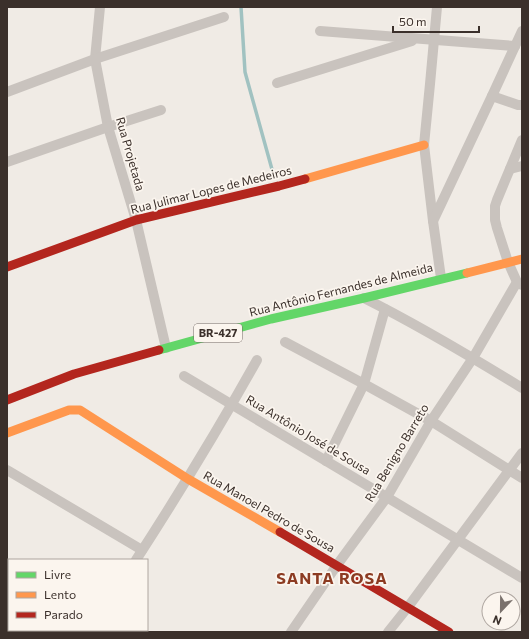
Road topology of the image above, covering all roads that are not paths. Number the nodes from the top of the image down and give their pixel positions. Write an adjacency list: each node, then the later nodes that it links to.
1 (100, 7): 9 (street, Rua Projetada)
2 (437, 7): 7 (street)
3 (224, 17): 9 (street)
4 (320, 31): 6 (street)
5 (522, 31): 8 (street)
6 (418, 39): 7 (street); 10 (street)
7 (434, 40): 8 (street); 17 (street)
8 (515, 46): 12 (street)
9 (95, 59): 11 (street); 15 (street, Rua Projetada)
10 (277, 83)
11 (7, 92)
12 (492, 96): 13 (street); 22 (street)
13 (522, 105)
14 (161, 110): 15 (street)
15 (108, 127): 18 (street); 21 (street, Rua Projetada)
16 (522, 140): 20 (street)
17 (424, 145): 21 (main road, Rua Julimar Lopes de Medeiros); 22 (street)
18 (7, 162)
19 (522, 166): 20 (street)
20 (510, 169): 24 (street)
21 (136, 220): 25 (main road, Rua Julimar Lopes de Medeiros); 31 (street, Rua Projetada)
22 (433, 221): 26 (street)
23 (522, 259): 24 (main road, Rua Antônio Fernandes de Almeida / BR-427)
24 (508, 262): 26 (main road, Rua Antônio Fernandes de Almeida / BR-427); 27 (street)
25 (7, 267)
26 (441, 278): 28 (main road, Rua Antônio Fernandes de Almeida / BR-427)
27 (519, 283): 32 (street, Rua Benigno Barreto)
28 (364, 298): 29 (street); 31 (main road, Rua Antônio Fernandes de Almeida / BR-427)
29 (385, 309): 32 (street); 35 (street)
30 (285, 342): 35 (street)
31 (166, 348): 37 (main road, Rua Antônio Fernandes de Almeida / BR-427)
32 (473, 358): 36 (street); 39 (street, Rua Benigno Barreto)
33 (257, 360): 38 (street)
34 (184, 376): 38 (street, Rua Antônio José de Sousa)
35 (364, 384): 39 (street); 42 (street)
36 (522, 388)
37 (7, 400)
38 (232, 406): 42 (street, Rua Antônio José de Sousa); 46 (street)
39 (431, 421): 44 (street); 47 (street, Rua Benigno Barreto)
40 (7, 433): 46 (main road, Rua Manoel Pedro de Sousa)
41 (522, 453): 44 (street)
42 (326, 461): 47 (street, Rua Antônio José de Sousa)
43 (7, 470): 49 (street)
44 (509, 470): 45 (street); 48 (street)
45 (522, 478)
46 (188, 479): 49 (street); 51 (main road, Rua Manoel Pedro de Sousa)
47 (387, 497): 48 (street, Rua Antônio José de Sousa); 51 (street, Rua Benigno Barreto)
48 (458, 540): 52 (street, Rua Antônio José de Sousa); 53 (street)
49 (142, 550): 50 (street)
50 (137, 559)
51 (337, 565): 53 (main road, Rua Manoel Pedro de Sousa); 54 (street, Rua Benigno Barreto)
52 (522, 578)
53 (408, 607): 55 (street); 56 (main road, Rua Manoel Pedro de Sousa)
54 (291, 632)
55 (388, 632)
56 (449, 632)

